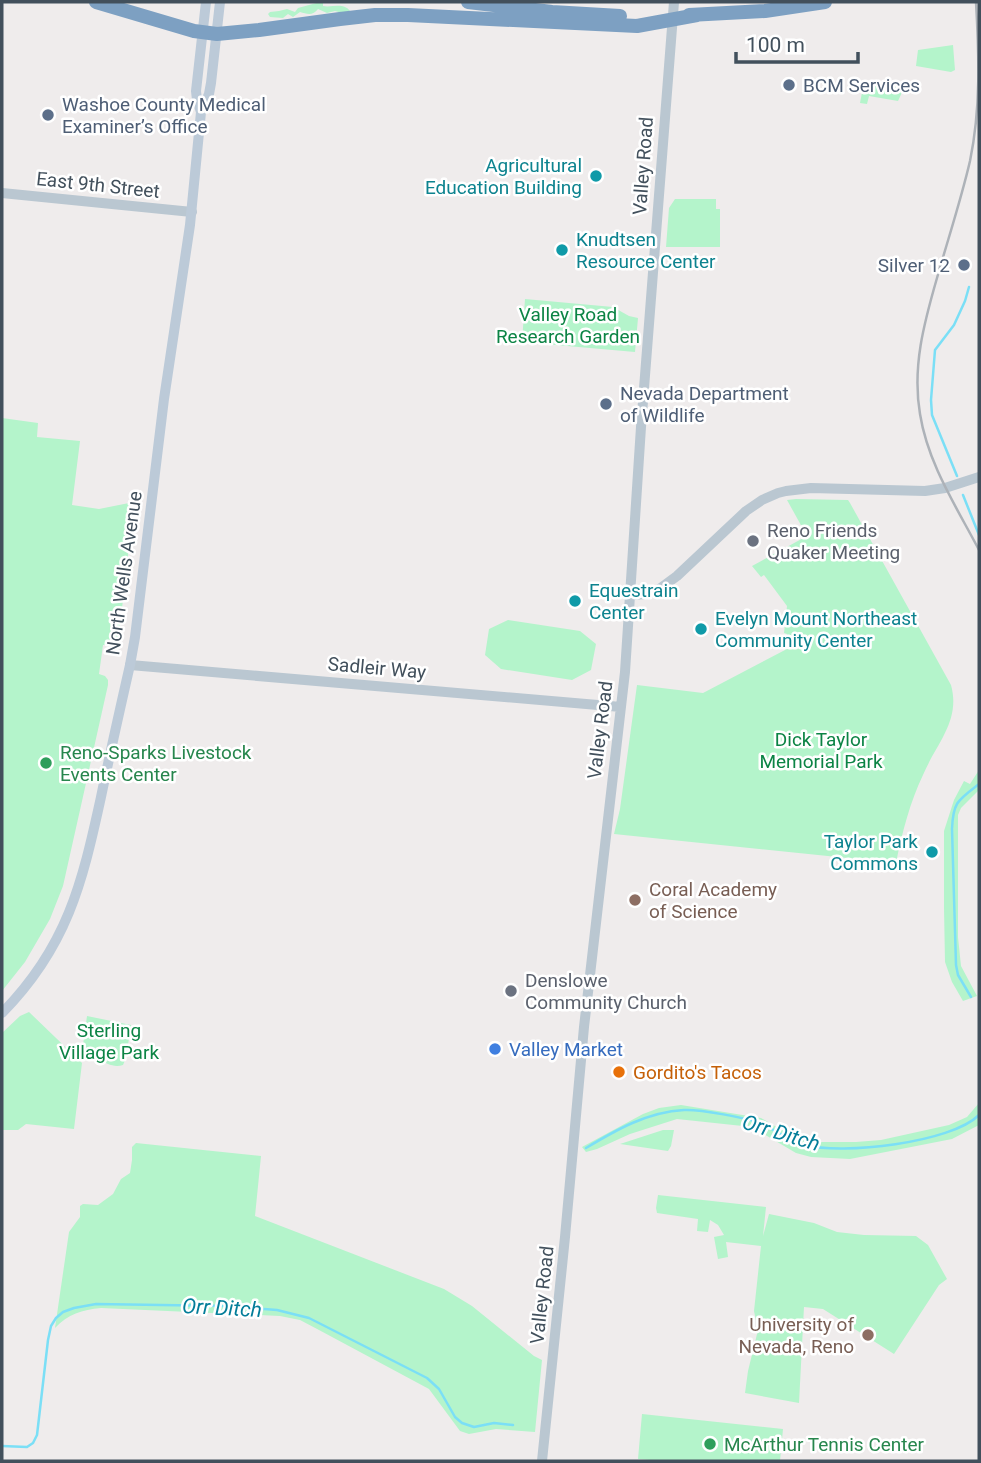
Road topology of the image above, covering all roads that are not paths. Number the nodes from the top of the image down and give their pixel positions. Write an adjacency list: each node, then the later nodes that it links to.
1 (96, 2): 8 (highway)
2 (206, 2): 8 (main road, North Wells Avenue)
3 (220, 2): 8 (main road, North Wells Avenue)
4 (468, 2): 7 (highway)
5 (674, 2): 12 (street, Valley Road)
6 (825, 2): 7 (highway)
7 (697, 15): 8 (highway)
8 (210, 33): 10 (main road, North Wells Avenue)
9 (2, 192): 10 (street, East 9th Street)
10 (192, 212): 13 (main road, North Wells Avenue)
11 (979, 477): 12 (street)
12 (631, 595): 14 (street, Valley Road)
13 (130, 665): 14 (street, Sadleir Way); 15 (main road, North Wells Avenue)
14 (621, 707): 16 (street, Valley Road)
15 (2, 1013)
16 (542, 1461)

